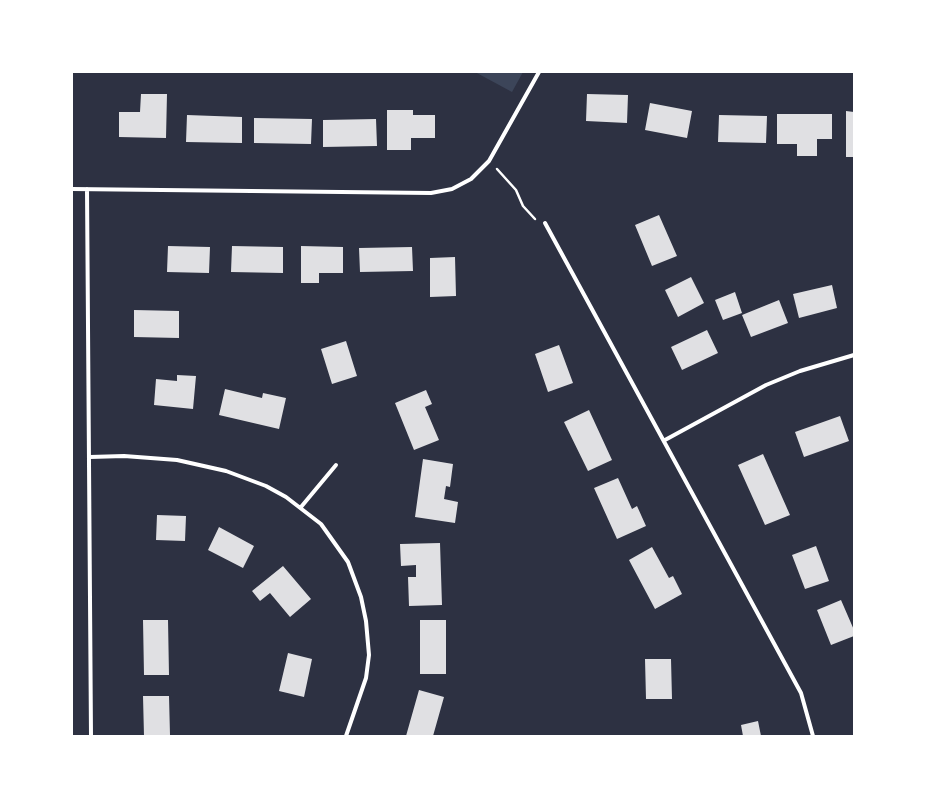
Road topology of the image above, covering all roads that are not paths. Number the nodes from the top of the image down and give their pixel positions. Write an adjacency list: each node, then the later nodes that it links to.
1 (539, 72): 3 (street)
2 (72, 189): 3 (street)
3 (87, 189): 7 (street)
4 (546, 223): 6 (street)
5 (854, 355): 6 (street)
6 (665, 440): 12 (street)
7 (90, 457): 9 (street); 10 (street)
8 (336, 465): 9 (street)
9 (301, 507): 11 (street)
10 (91, 736)
11 (346, 736)
12 (813, 736)

